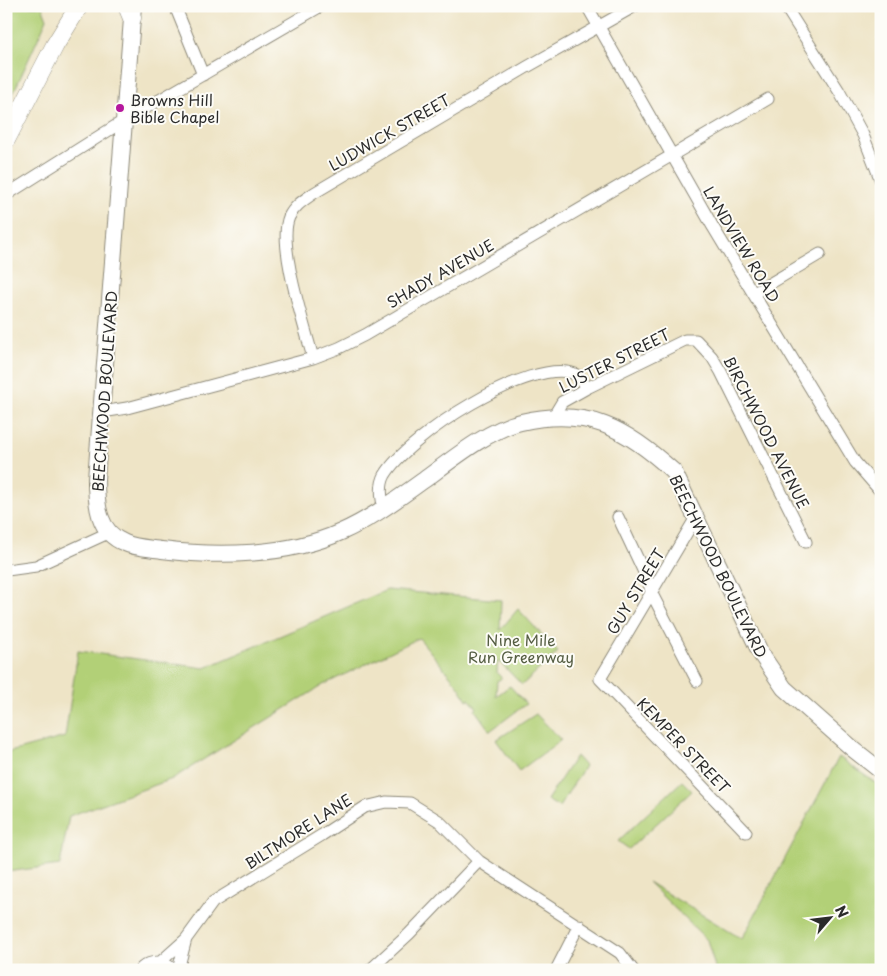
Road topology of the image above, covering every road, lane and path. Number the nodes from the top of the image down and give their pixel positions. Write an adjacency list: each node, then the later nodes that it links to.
1 (79, 6): 12 (main road)
2 (175, 6): 9 (street)
3 (321, 6): 9 (street)
4 (587, 6): 8 (street, LANDVIEW ROAD)
5 (635, 6): 8 (street, LUDWICK STREET)
6 (784, 6): 14 (street)
7 (131, 10): 11 (street, BEECHWOOD BOULEVARD)
8 (598, 26): 13 (street, LANDVIEW ROAD); 19 (street, LUDWICK STREET)
9 (203, 75): 11 (street)
10 (768, 99): 13 (street, SHADY AVENUE)
11 (124, 120): 15 (street); 21 (street, BEECHWOOD BOULEVARD)
12 (6, 140)
13 (673, 156): 17 (street, LANDVIEW ROAD); 19 (street, SHADY AVENUE)
14 (881, 180)
15 (6, 195)
16 (820, 254): 17 (street)
17 (754, 293): 23 (street, LANDVIEW ROAD)
18 (696, 340): 20 (street, LUSTER STREET); 28 (street, BIRCHWOOD AVENUE)
19 (313, 358): 21 (street, SHADY AVENUE)
20 (587, 388): 22 (street, LUSTER STREET); 24 (street)
21 (102, 412): 27 (street, BEECHWOOD BOULEVARD)
22 (552, 417): 24 (street, BEECHWOOD BOULEVARD); 26 (street, BEECHWOOD BOULEVARD)
23 (881, 492)
24 (384, 509): 27 (street, BEECHWOOD BOULEVARD)
25 (618, 517): 30 (street)
26 (695, 519): 30 (street, GUY STREET); 33 (street, BEECHWOOD BOULEVARD)
27 (108, 533): 29 (street)
28 (806, 542)
29 (7, 570)
30 (651, 592): 31 (street, GUY STREET); 32 (street)
31 (600, 679): 34 (street, KEMPER STREET)
32 (697, 681)
33 (881, 771)
34 (746, 832)
35 (479, 861): 36 (street, BILTMORE LANE); 37 (street, BILTMORE LANE); 40 (street)
36 (579, 925): 41 (street); 42 (street, BILTMORE LANE)
37 (186, 940): 38 (street); 39 (street)
38 (157, 968)
39 (178, 970)
40 (370, 970)
41 (556, 970)
42 (633, 970)

